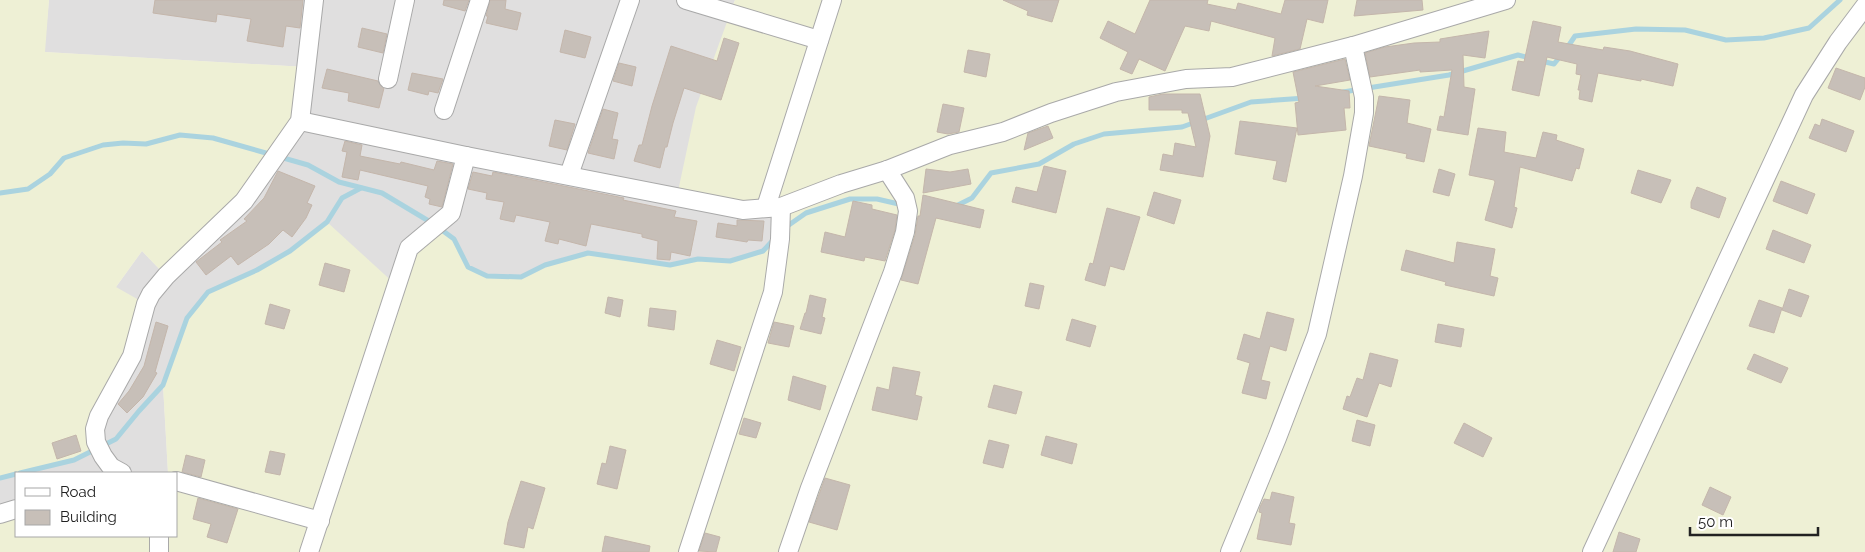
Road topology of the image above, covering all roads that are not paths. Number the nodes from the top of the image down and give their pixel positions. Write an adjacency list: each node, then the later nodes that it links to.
1 (314, 0): 13 (street)
2 (405, 0): 11 (street)
3 (480, 0): 12 (street)
4 (630, 0): 16 (street)
5 (686, 0): 9 (street)
6 (832, 0): 9 (street)
7 (1506, 0): 10 (street)
8 (1865, 6): 29 (street)
9 (819, 40): 17 (street)
10 (1352, 46): 15 (street); 28 (street)
11 (388, 79)
12 (444, 110)
13 (300, 121): 14 (street); 18 (street)
14 (466, 156): 16 (street); 22 (street)
15 (887, 170): 17 (street); 27 (street)
16 (569, 175): 17 (street)
17 (773, 207): 26 (street)
18 (120, 472)
19 (178, 481): 22 (street)
20 (15, 508): 21 (street)
21 (0, 514)
22 (320, 521): 25 (street)
23 (159, 537): 24 (street)
24 (159, 552)
25 (309, 552)
26 (688, 552)
27 (788, 552)
28 (1230, 552)
29 (1592, 552)

